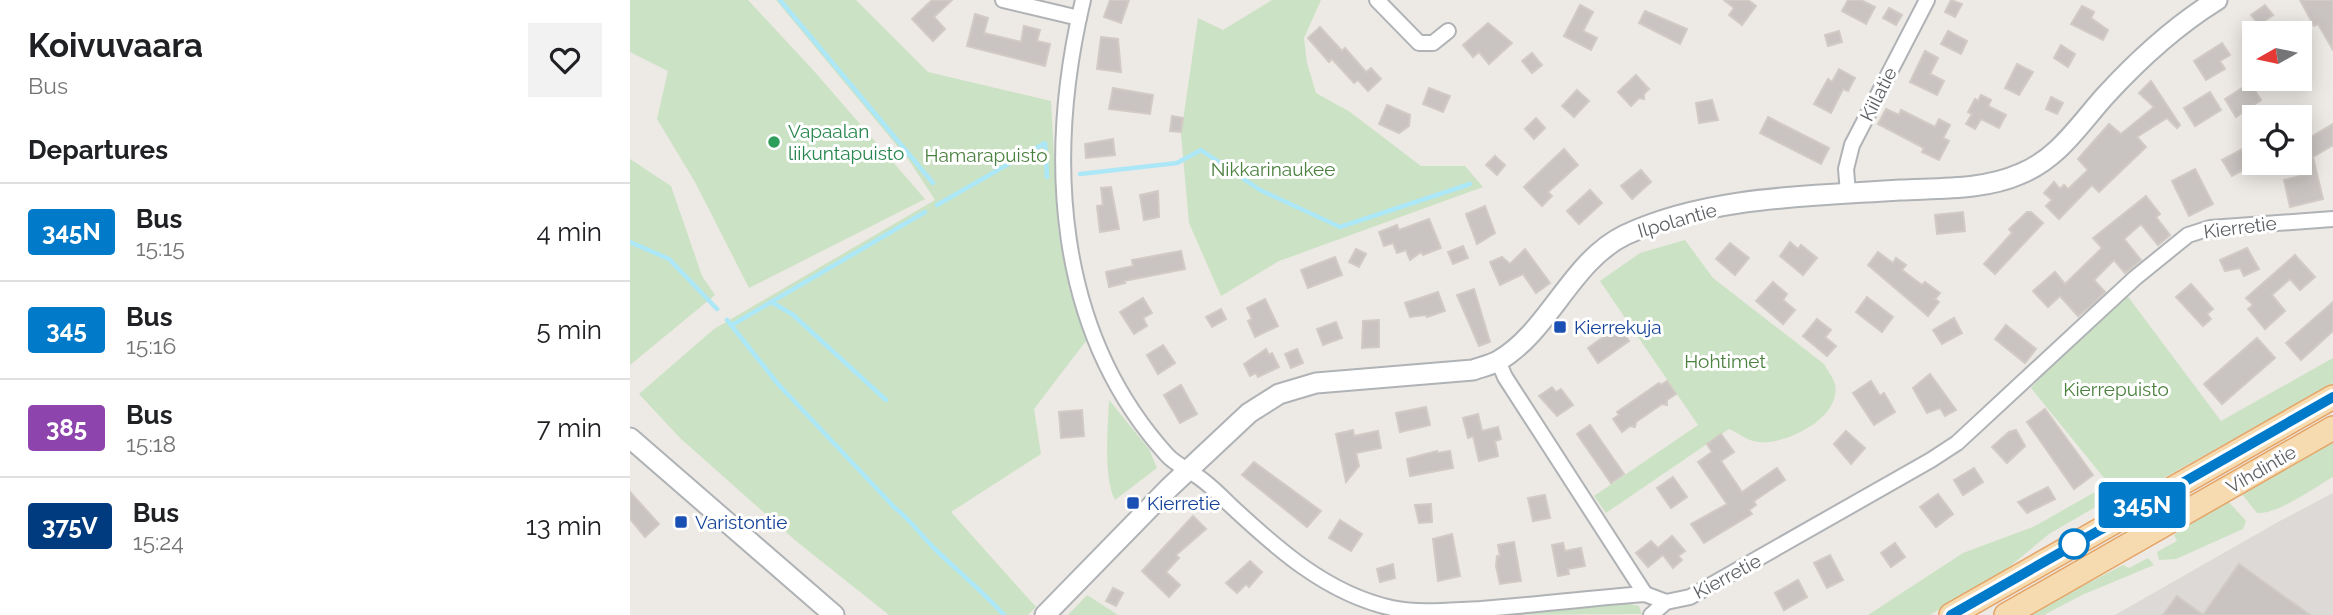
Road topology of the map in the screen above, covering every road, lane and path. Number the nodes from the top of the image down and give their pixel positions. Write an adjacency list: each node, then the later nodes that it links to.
1 (1003, 0): 6 (street)
2 (1083, 0): 6 (street)
3 (1377, 0): 7 (street)
4 (1927, 0): 8 (street, Kiilatie)
5 (2217, 0): 8 (street, Ilpolantie)
6 (1079, 18): 14 (street)
7 (1448, 31)
8 (1848, 193): 10 (street, Ilpolantie)
9 (2333, 219): 16 (street, Kierretie)
10 (1498, 361): 14 (street, Ilpolantie); 15 (street)
11 (2333, 397): 22 (main road, Vihdintie)
12 (2333, 428): 23 (main road, Vihdintie)
13 (630, 438): 19 (street)
14 (1188, 470): 17 (street); 20 (street, Ilpolantie)
15 (1645, 594): 16 (street); 18 (street)
16 (1666, 603): 21 (street)
17 (1385, 611): 18 (street)
18 (1433, 613)
19 (834, 615)
20 (1045, 615)
21 (1651, 615)
22 (1951, 615)
23 (2006, 615)

